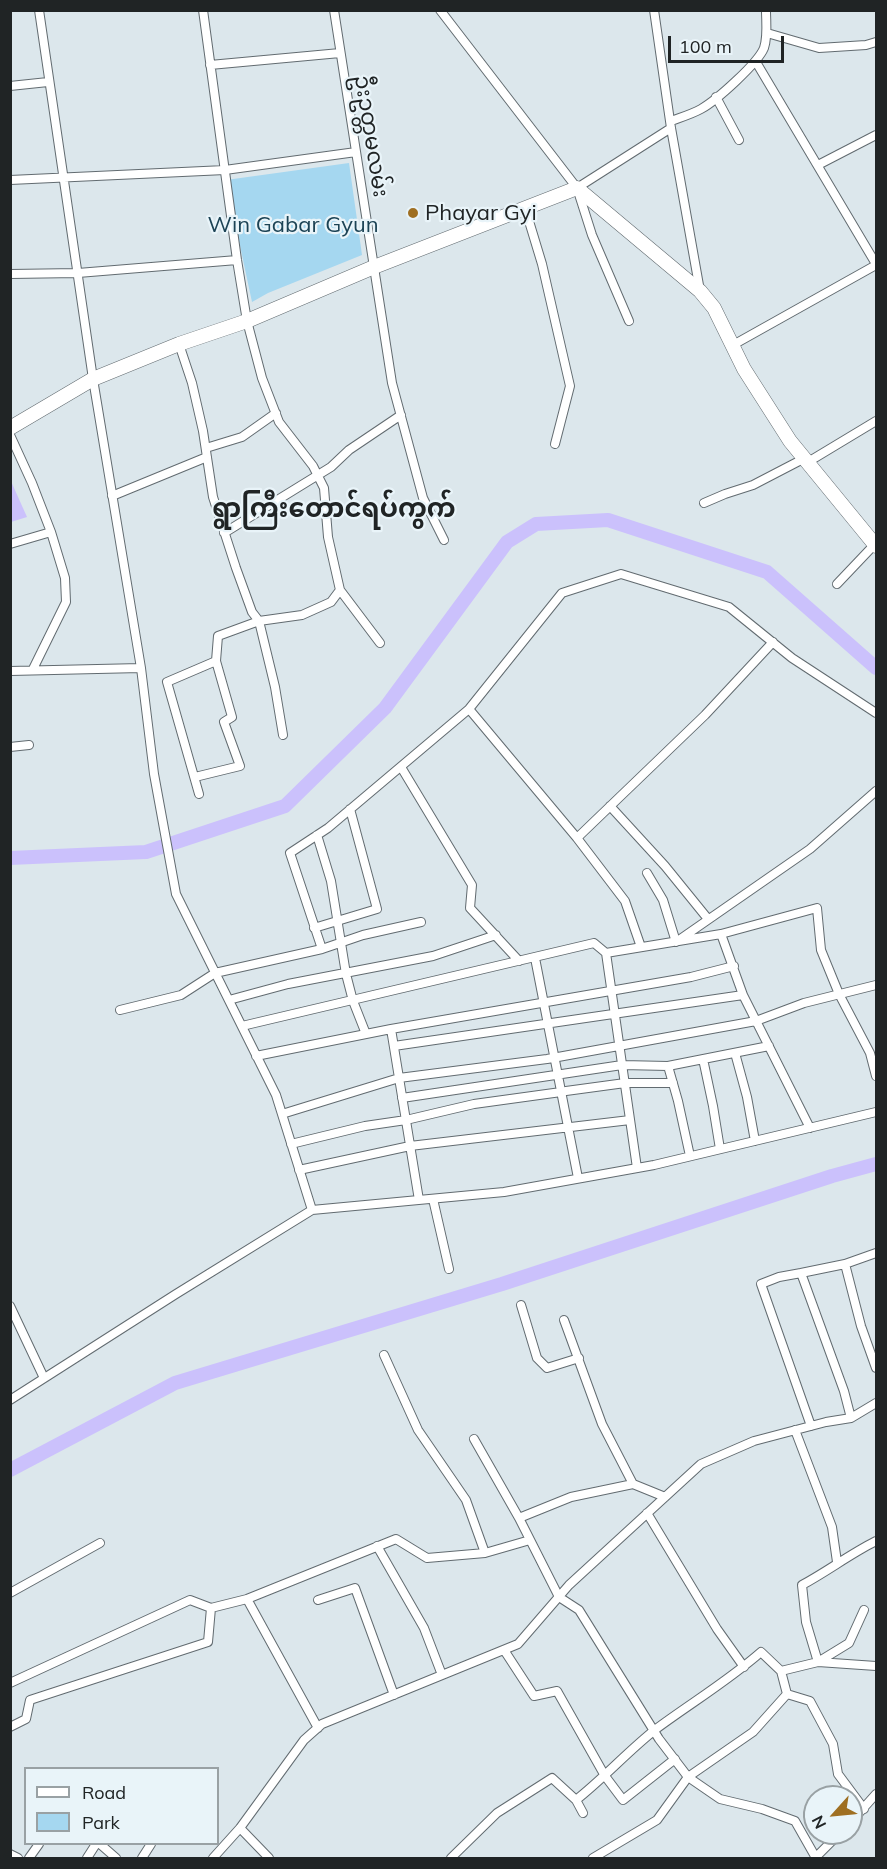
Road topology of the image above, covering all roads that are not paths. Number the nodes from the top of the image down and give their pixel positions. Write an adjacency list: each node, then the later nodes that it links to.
1 (39, 10): 12 (street)
2 (203, 10): 11 (street)
3 (334, 10): 9 (street, ဦးဥတ္တမလမ်း)
4 (440, 10): 23 (street)
5 (654, 10): 15 (street)
6 (766, 10): 7 (street)
7 (767, 33): 8 (street); 10 (street)
8 (876, 42)
9 (340, 53): 11 (street); 18 (street, ဦးဥတ္တမလမ်း)
10 (756, 62): 14 (street); 19 (street)
11 (210, 65): 20 (street)
12 (48, 82): 13 (street); 21 (street)
13 (10, 86)
14 (716, 97): 15 (street); 17 (street)
15 (671, 124): 23 (street); 30 (street)
16 (876, 135): 19 (street)
17 (739, 140)
18 (356, 152): 20 (street); 27 (street, ဦးဥတ္တမလမ်း)
19 (818, 165): 26 (street)
20 (225, 170): 21 (street); 25 (street)
21 (63, 177): 22 (street); 28 (street)
22 (10, 180)
23 (577, 188): 24 (main road); 30 (main road); 32 (street)
24 (525, 208): 27 (main road); 41 (street)
25 (237, 260): 28 (street); 31 (street)
26 (876, 264): 34 (street)
27 (374, 267): 31 (main road); 37 (street, ဦးဥတ္တမလမ်း)
28 (78, 273): 29 (street); 35 (street)
29 (10, 274)
30 (700, 291): 34 (main road)
31 (247, 321): 33 (main road); 36 (street)
32 (629, 321)
33 (179, 344): 35 (main road); 42 (street)
34 (733, 345): 43 (main road)
35 (93, 379): 39 (main road); 45 (street)
36 (276, 413): 42 (street); 44 (street)
37 (400, 415): 44 (street); 49 (street, ဦးဥတ္တမလမ်း)
38 (876, 421): 43 (street)
39 (10, 428)
40 (10, 435): 47 (street)
41 (555, 444)
42 (206, 453): 45 (street); 48 (street)
43 (807, 460): 46 (street); 51 (main road)
44 (317, 474): 48 (street); 53 (street)
45 (112, 496): 58 (street)
46 (704, 503)
47 (51, 532): 50 (street); 59 (street)
48 (224, 533): 54 (street)
49 (444, 540)
50 (10, 544)
51 (876, 545): 52 (street)
52 (837, 584)
53 (340, 590): 54 (street); 56 (street)
54 (259, 621): 57 (street); 63 (street)
55 (773, 642): 61 (street); 62 (street); 70 (street)
56 (380, 643)
57 (216, 661): 67 (street); 67 (street)
58 (141, 668): 59 (street); 89 (street)
59 (33, 669): 60 (street)
60 (10, 671)
61 (469, 710): 66 (street); 73 (street)
62 (876, 713)
63 (283, 735)
64 (29, 745): 65 (street)
65 (10, 747)
66 (401, 767): 71 (street); 80 (street)
67 (195, 777): 69 (street)
68 (876, 791): 75 (street)
69 (199, 794)
70 (610, 806): 73 (street); 75 (street)
71 (350, 809): 72 (street); 76 (street)
72 (317, 835): 76 (street); 78 (street)
73 (577, 838): 83 (street)
74 (647, 873): 81 (street)
75 (708, 919): 81 (street)
76 (337, 922): 78 (street); 82 (street)
77 (421, 922): 82 (street)
78 (314, 928): 84 (street)
79 (721, 934): 81 (street); 88 (street); 93 (street)
80 (496, 935): 87 (street); 90 (street)
81 (676, 942): 83 (street)
82 (341, 943): 84 (street); 90 (street)
83 (641, 947): 85 (street)
84 (322, 949): 89 (street)
85 (606, 953): 86 (street); 92 (street)
86 (535, 958): 87 (street); 97 (street)
87 (519, 962): 96 (street)
88 (734, 966): 92 (street); 94 (street)
89 (215, 973): 95 (street); 98 (street)
90 (346, 974): 95 (street); 96 (street)
91 (876, 985): 93 (street)
92 (611, 991): 97 (street); 99 (street)
93 (839, 994): 100 (street); 115 (street)
94 (743, 995): 99 (street); 100 (street)
95 (228, 1000): 102 (street)
96 (353, 1001): 102 (street); 104 (street)
97 (543, 1002): 101 (street); 103 (street)
98 (120, 1010)
99 (615, 1014): 101 (street); 105 (street)
100 (756, 1021): 105 (street); 107 (street)
101 (547, 1023): 106 (street); 110 (street)
102 (242, 1026): 109 (street)
103 (391, 1029): 104 (street); 106 (street)
104 (366, 1034): 109 (street)
105 (619, 1044): 110 (street); 112 (street)
106 (394, 1046): 116 (street)
107 (769, 1046): 108 (street); 126 (street)
108 (735, 1053): 111 (street); 127 (street)
109 (256, 1056): 122 (street)
110 (554, 1057): 114 (street); 116 (street)
111 (703, 1059): 113 (street); 130 (street)
112 (622, 1065): 113 (street); 114 (street); 117 (street)
113 (668, 1066): 118 (street)
114 (558, 1076): 119 (street); 120 (street)
115 (876, 1076)
116 (399, 1078): 120 (street); 122 (street)
117 (624, 1083): 118 (street); 119 (street); 124 (street)
118 (673, 1083): 131 (street)
119 (563, 1092): 123 (street); 125 (street)
120 (402, 1098): 123 (street)
121 (876, 1112): 126 (street)
122 (282, 1114): 128 (street)
123 (406, 1120): 128 (street); 129 (street)
124 (630, 1120): 125 (street); 132 (street)
125 (567, 1126): 129 (street); 134 (street)
126 (810, 1128): 127 (street)
127 (755, 1141): 130 (street)
128 (291, 1144): 133 (street)
129 (410, 1146): 133 (street); 136 (street)
130 (720, 1149): 131 (street)
131 (690, 1156): 132 (street)
132 (637, 1168): 134 (street)
133 (299, 1170): 137 (street)
134 (578, 1178): 135 (street)
135 (433, 1199): 136 (street); 140 (street)
136 (418, 1200): 137 (street)
137 (312, 1210): 148 (street)
138 (876, 1252): 139 (street)
139 (845, 1264): 141 (street); 147 (street)
140 (449, 1269)
141 (801, 1273): 151 (street); 152 (street)
142 (521, 1305): 146 (street)
143 (10, 1306): 148 (street)
144 (564, 1320): 146 (street)
145 (384, 1355): 163 (street)
146 (579, 1358): 155 (street)
147 (876, 1368)
148 (44, 1377): 149 (street)
149 (10, 1400)
150 (876, 1403): 151 (street)
151 (851, 1418): 152 (street)
152 (811, 1426): 153 (street)
153 (795, 1430): 156 (street); 164 (street)
154 (474, 1439): 158 (street)
155 (633, 1484): 156 (street); 158 (street)
156 (665, 1497): 157 (street)
157 (647, 1513): 166 (street); 174 (street)
158 (519, 1518): 159 (street)
159 (530, 1540): 163 (street); 166 (street)
160 (876, 1540): 164 (street)
161 (100, 1543): 165 (street)
162 (376, 1546): 163 (street); 167 (street); 176 (street)
163 (484, 1553)
164 (837, 1562): 172 (street)
165 (10, 1593)
166 (559, 1597): 171 (street); 182 (street)
167 (246, 1599): 169 (street); 181 (street)
168 (318, 1600): 179 (street)
169 (211, 1608): 177 (street); 180 (street)
170 (864, 1610): 172 (street)
171 (504, 1650): 176 (street); 184 (street)
172 (818, 1662): 173 (street); 175 (street)
173 (876, 1666)
174 (744, 1667): 175 (street); 182 (street)
175 (781, 1671): 178 (street)
176 (442, 1675): 179 (street)
177 (10, 1683)
178 (787, 1694): 185 (street); 188 (street)
179 (394, 1695): 181 (street)
180 (10, 1727)
181 (318, 1728): 190 (street)
182 (654, 1731): 183 (street); 184 (street)
183 (675, 1759): 184 (street); 185 (street)
184 (605, 1776): 187 (street)
185 (688, 1777): 205 (street); 206 (street)
186 (876, 1794): 188 (street)
187 (576, 1800): 189 (street); 204 (street)
188 (864, 1809)
189 (583, 1813)
190 (240, 1828): 202 (street); 203 (street)
191 (38, 1845): 198 (street)
192 (97, 1845): 199 (street)
193 (99, 1845): 200 (street)
194 (150, 1845): 201 (street)
195 (828, 1845): 206 (street)
196 (10, 1854): 197 (street)
197 (18, 1858)
198 (29, 1858)
199 (87, 1858)
200 (116, 1858)
201 (142, 1858)
202 (213, 1858)
203 (269, 1858)
204 (452, 1858)
205 (593, 1858)
206 (815, 1858)

